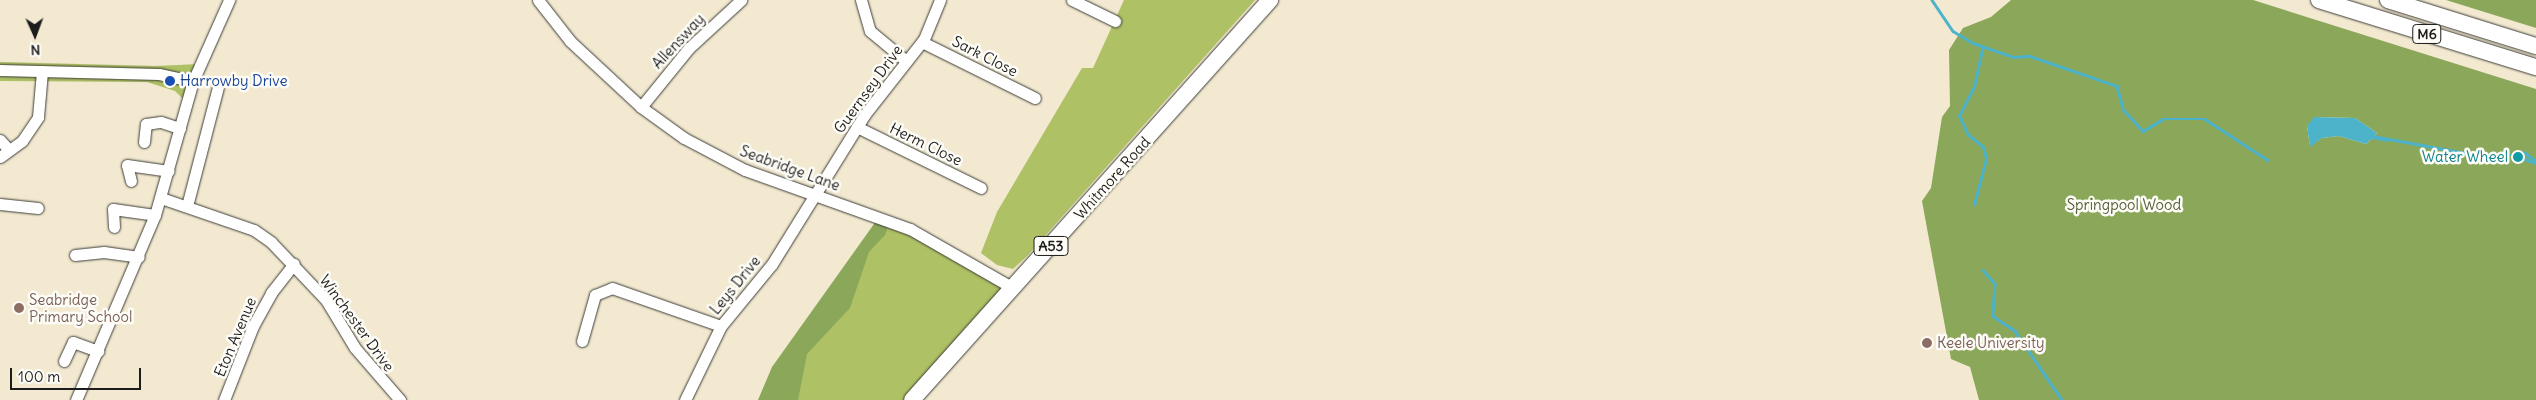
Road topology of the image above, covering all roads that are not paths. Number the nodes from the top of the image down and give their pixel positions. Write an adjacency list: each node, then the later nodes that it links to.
1 (229, 0): 17 (street)
2 (538, 0): 20 (street, Seabridge Lane)
3 (741, 0): 20 (street, Allensway)
4 (861, 0): 13 (street)
5 (940, 0): 11 (street, Guernsey Drive)
6 (1072, 0): 10 (street)
7 (1270, 0): 39 (highway, Whitmore Road / A53)
8 (2319, 0): 14 (highway, M6)
9 (2388, 0): 12 (highway, M6)
10 (1115, 20)
11 (922, 42): 13 (street, Guernsey Drive); 19 (street, Sark Close)
12 (2536, 46)
13 (906, 61): 21 (street, Guernsey Drive)
14 (2536, 67)
15 (0, 70): 16 (street)
16 (42, 71): 17 (street); 25 (street)
17 (193, 81): 22 (street)
18 (218, 86): 32 (street)
19 (1035, 98)
20 (640, 107): 29 (street, Seabridge Lane)
21 (857, 127): 28 (street, Herm Close); 29 (street, Guernsey Drive)
22 (180, 128): 24 (street); 26 (street)
23 (0, 140): 25 (street)
24 (144, 142)
25 (4, 154)
26 (169, 171): 27 (street); 30 (street)
27 (131, 181)
28 (981, 188)
29 (814, 192): 39 (street, Seabridge Lane); 40 (street, Leys Drive)
30 (161, 198): 32 (street, Winchester Drive); 34 (street)
31 (0, 204): 33 (street)
32 (187, 206): 38 (street, Winchester Drive)
33 (38, 208)
34 (155, 215): 35 (street); 37 (street)
35 (114, 227)
36 (75, 255): 37 (street)
37 (139, 257): 42 (street)
38 (294, 264): 44 (street, Eton Avenue); 46 (street, Winchester Drive)
39 (1013, 288): 48 (highway, Whitmore Road / A53)
40 (720, 326): 41 (street); 47 (street, Leys Drive)
41 (582, 342)
42 (98, 351): 43 (street); 45 (street)
43 (64, 361)
44 (227, 398)
45 (76, 400)
46 (400, 400)
47 (685, 400)
48 (912, 400)

